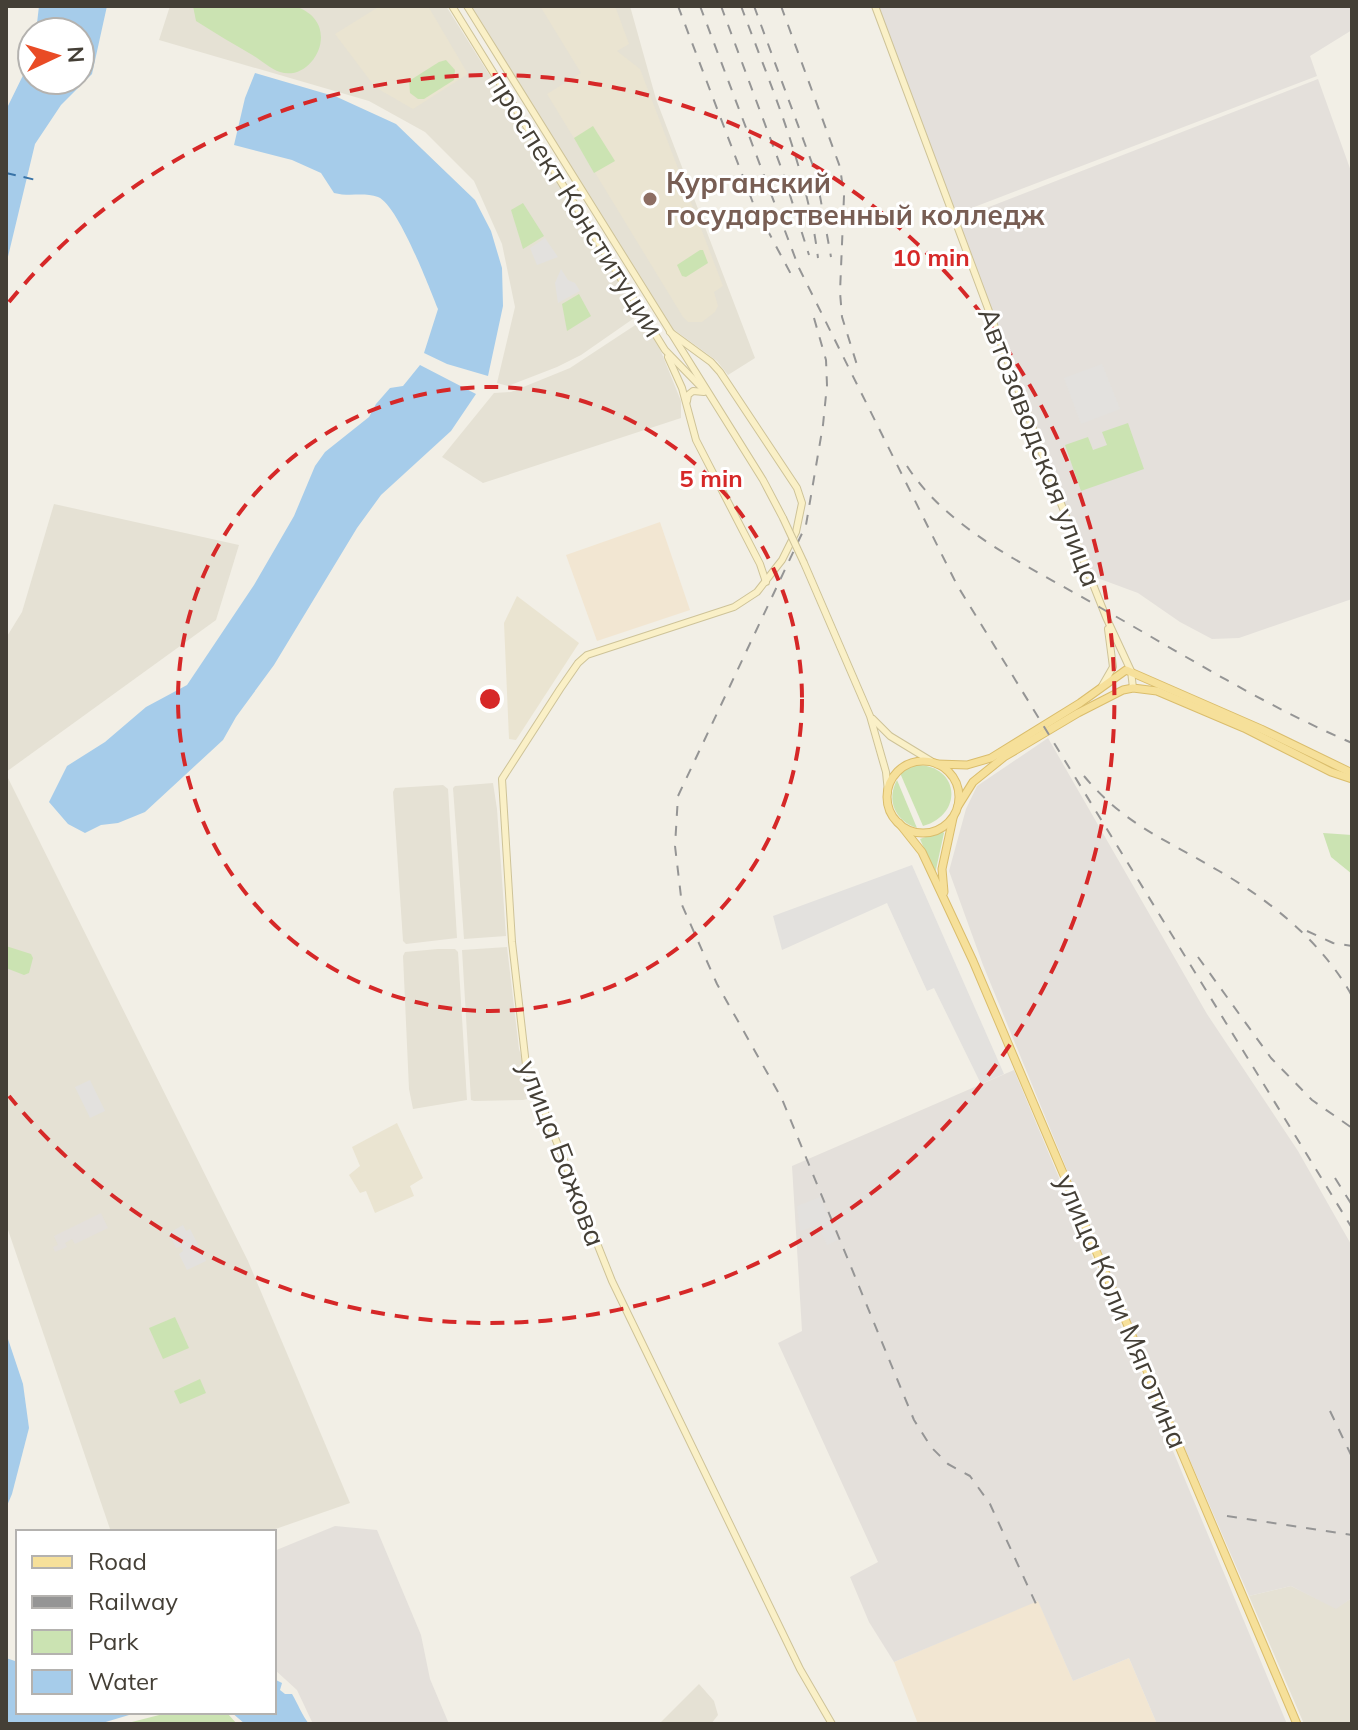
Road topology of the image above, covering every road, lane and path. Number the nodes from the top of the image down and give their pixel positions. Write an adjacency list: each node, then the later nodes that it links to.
1 (452, 6): 5 (main road, проспект Конституции)
2 (467, 6): 4 (main road, проспект Конституции)
3 (875, 6): 13 (main road, Автозаводская улица)
4 (500, 59): 5 (main road); 6 (main road, проспект Конституции)
5 (489, 66): 7 (main road, проспект Конституции)
6 (655, 307): 7 (main road); 8 (main road, проспект Конституции)
7 (644, 315): 9 (main road, проспект Конституции)
8 (670, 332): 10 (main road, проспект Конституции); 12 (main road, улица Бажова)
9 (665, 350): 10 (main road, проспект Конституции); 11 (main road)
10 (708, 394): 11 (main road); 19 (main road, проспект Конституции, bridge)
11 (688, 409): 12 (main road)
12 (766, 582): 26 (main road, улица Бажова)
13 (1106, 617): 14 (main road); 17 (main road)
14 (1127, 662): 15 (main road); 16 (main road)
15 (1131, 671): 16 (main road); 17 (main road); 18 (main road)
16 (1144, 678): 21 (main road)
17 (1101, 687): 20 (main road)
18 (1133, 688): 21 (main road); 23 (main road)
19 (870, 716): 20 (main road, проспект Конституции); 22 (main road, проспект Конституции)
20 (934, 763): 22 (main road); 23 (main road)
21 (1352, 776)
22 (888, 792): 24 (main road)
23 (956, 810): 24 (main road); 25 (main road, улица Коли Мяготина)
24 (899, 823): 25 (main road, улица Коли Мяготина)
25 (945, 898): 27 (main road, улица Коли Мяготина)
26 (832, 1724)
27 (1297, 1724)

